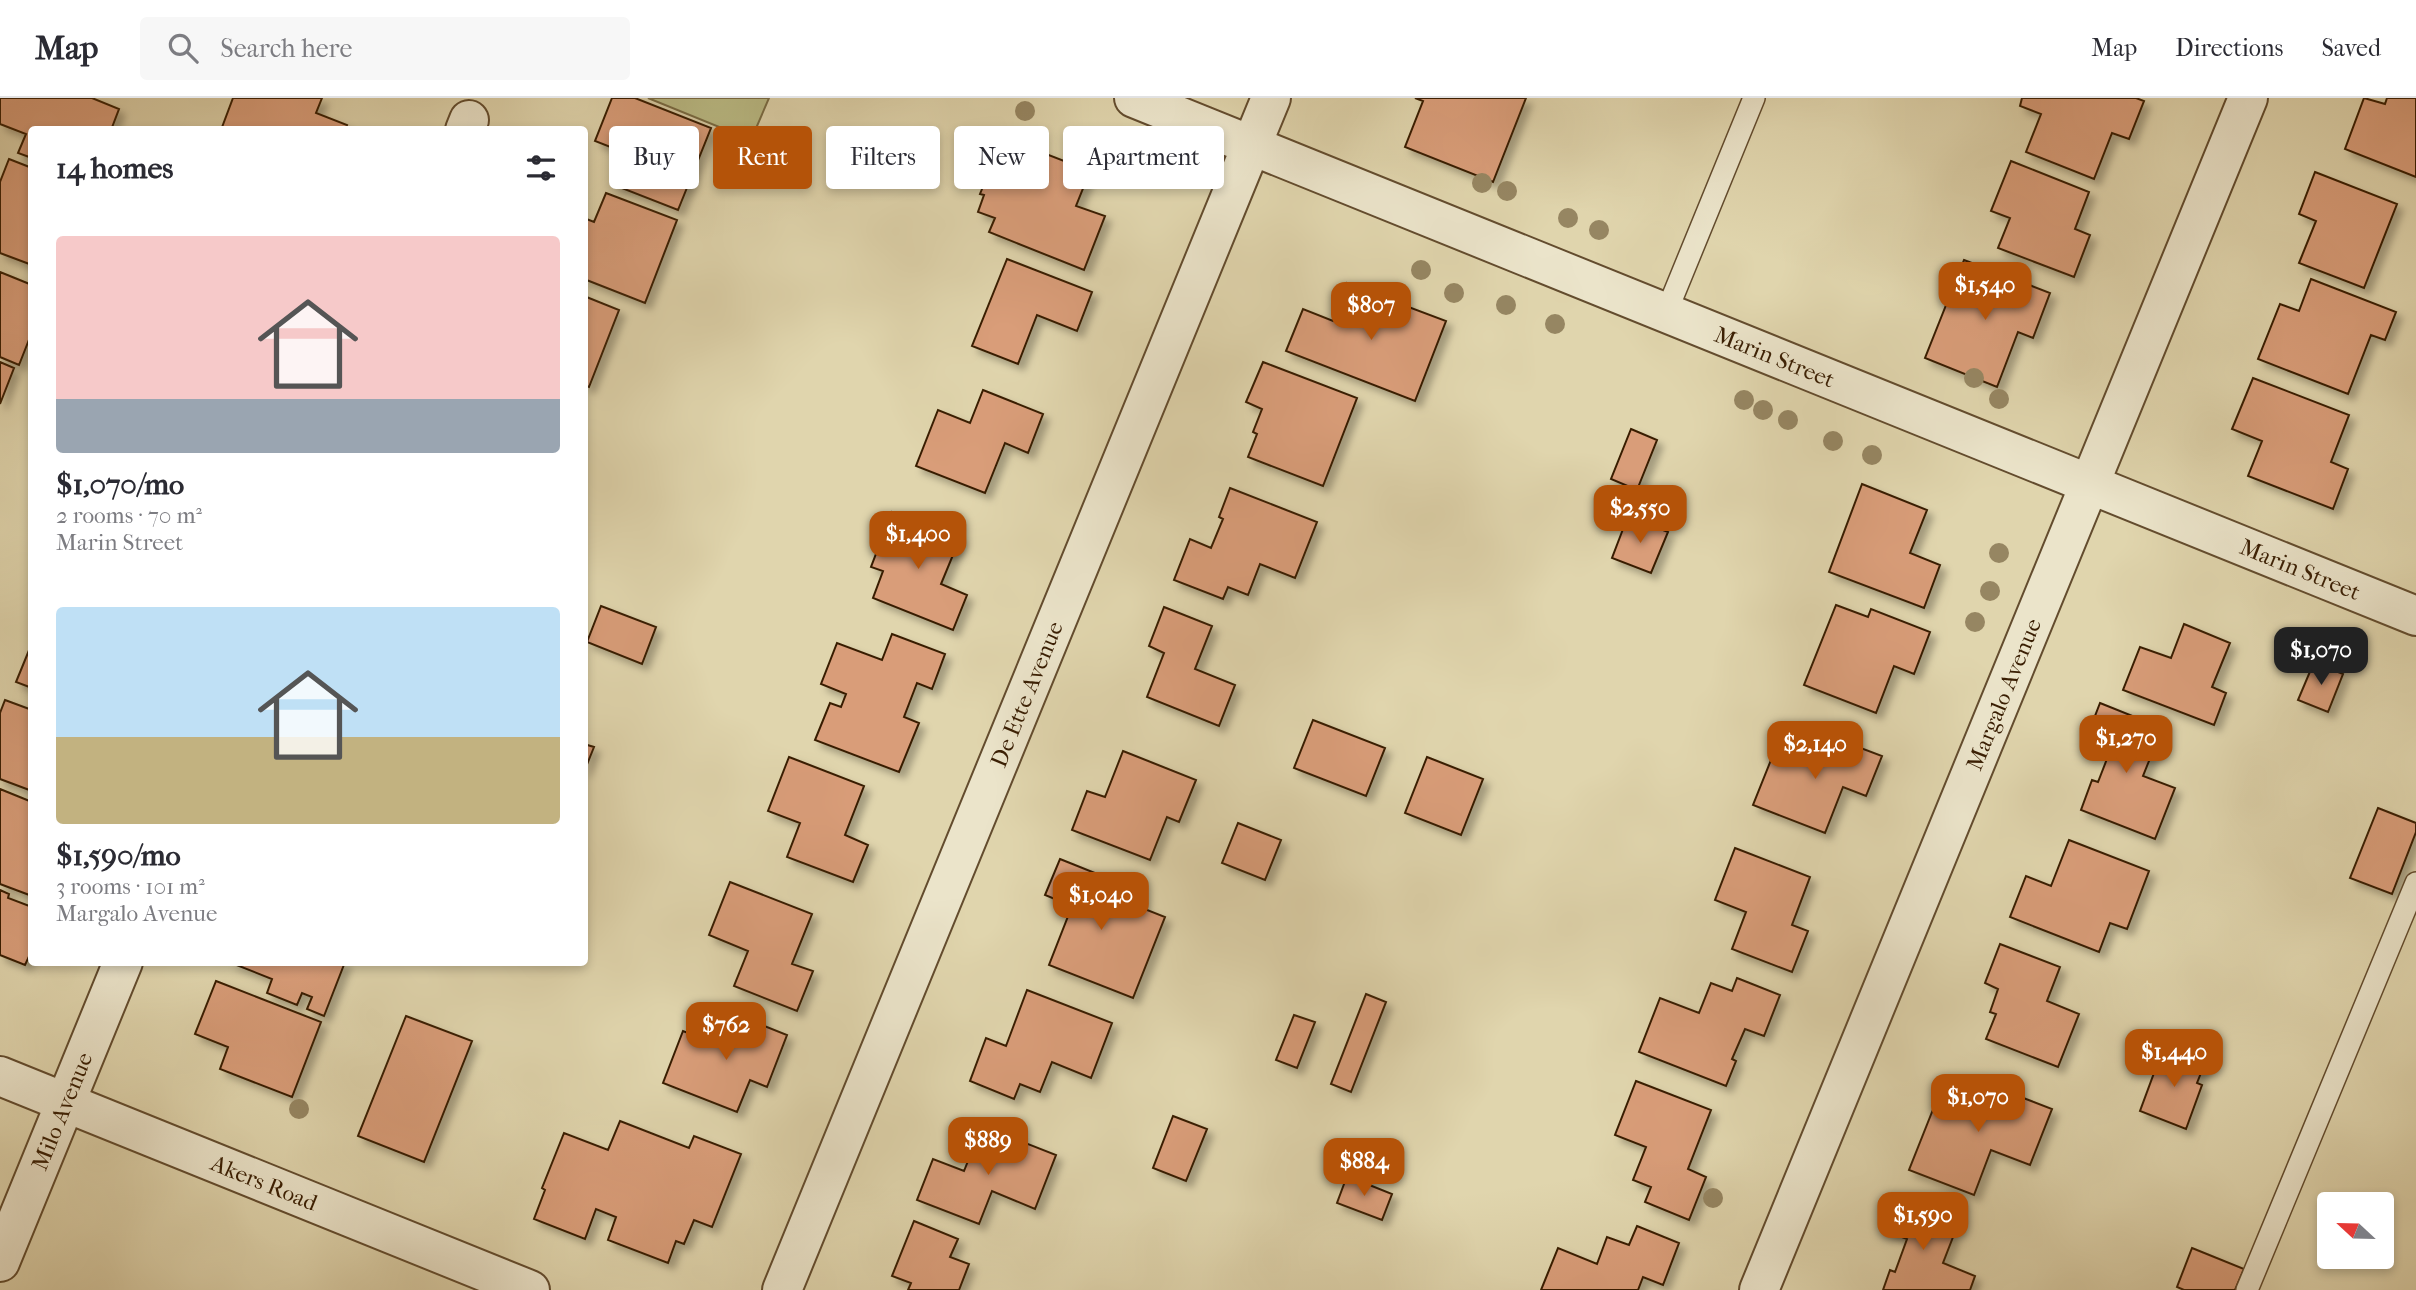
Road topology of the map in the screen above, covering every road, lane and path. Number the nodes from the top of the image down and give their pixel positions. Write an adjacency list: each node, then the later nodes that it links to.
1 (1134, 98): 5 (street, Marin Street)
2 (1271, 98): 5 (street, De Ette Avenue)
3 (1754, 98): 6 (lane)
4 (2248, 98): 7 (street, Margalo Avenue)
5 (1251, 145): 6 (street, Marin Street); 15 (street, De Ette Avenue)
6 (1666, 313): 7 (street, Marin Street)
7 (2089, 484): 8 (street, Marin Street); 16 (street, Margalo Avenue)
8 (2416, 616)
9 (2416, 883): 17 (lane)
10 (121, 966): 12 (street, Milo Avenue)
11 (0, 1076): 12 (street, Akers Road)
12 (66, 1102): 13 (street, Milo Avenue); 14 (street, Akers Road)
13 (0, 1262)
14 (530, 1290)
15 (782, 1290)
16 (1759, 1290)
17 (2247, 1290)

